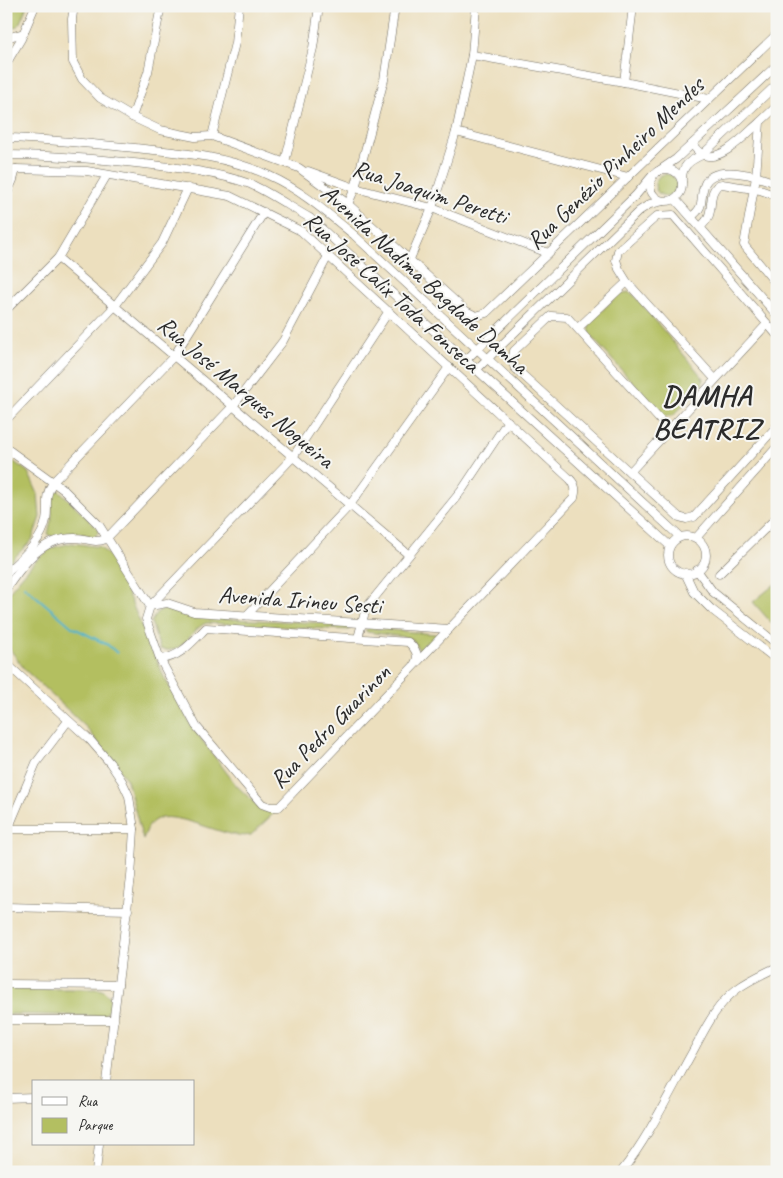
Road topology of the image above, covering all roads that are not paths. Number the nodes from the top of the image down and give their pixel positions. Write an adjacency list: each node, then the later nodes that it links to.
1 (35, 6): 9 (street)
2 (74, 6): 19 (street)
3 (161, 6): 19 (street)
4 (239, 6): 22 (street)
5 (320, 6): 27 (street)
6 (395, 6): 40 (street)
7 (476, 6): 12 (street)
8 (633, 6): 15 (street)
9 (24, 32): 11 (street); 13 (street)
10 (777, 34): 17 (street, Rua Genézio Pinheiro Mendes)
11 (6, 38)
12 (472, 55): 15 (street); 21 (street)
13 (6, 64)
14 (777, 65): 24 (street)
15 (624, 82): 17 (street)
16 (777, 84): 26 (street)
17 (709, 99): 34 (street, Rua Genézio Pinheiro Mendes)
18 (776, 108): 20 (street)
19 (132, 117): 22 (street)
20 (760, 122): 26 (street); 35 (street)
21 (456, 132): 34 (street); 47 (street)
22 (212, 136): 27 (street)
23 (6, 138): 68 (street, Avenida Nadima Bagdade Damha)
24 (692, 144): 26 (street); 31 (street)
25 (6, 155): 71 (street, Avenida Nadima Bagdade Damha)
26 (702, 155): 36 (street)
27 (284, 162): 28 (street)
28 (299, 168): 40 (street, Rua Joaquim Peretti); 46 (street)
29 (16, 169): 30 (street, Rua José Calix Toda Fonseca); 32 (street, Rua José Calix Toda Fonseca); 42 (street)
30 (6, 170)
31 (654, 174): 36 (street); 45 (street); 51 (street)
32 (107, 175): 39 (street, Rua José Calix Toda Fonseca); 55 (street)
33 (712, 176): 35 (street); 38 (street); 49 (street)
34 (628, 177): 53 (street, Rua Genézio Pinheiro Mendes)
35 (756, 177): 37 (street); 41 (street)
36 (682, 182): 44 (street)
37 (777, 184)
38 (718, 185): 41 (street); 50 (street)
39 (188, 188): 48 (street, Rua José Calix Toda Fonseca); 61 (street)
40 (355, 188): 46 (street); 47 (street, Rua Joaquim Peretti)
41 (754, 190): 43 (street); 58 (street)
42 (6, 195)
43 (777, 196)
44 (675, 199): 45 (street); 49 (street)
45 (663, 201): 52 (street)
46 (348, 204): 56 (street)
47 (432, 208): 53 (street, Rua Joaquim Peretti); 56 (street)
48 (264, 212): 54 (street, Rua José Calix Toda Fonseca); 69 (street)
49 (691, 217): 50 (street)
50 (700, 227): 64 (street)
51 (591, 239): 52 (street); 59 (street)
52 (601, 249): 60 (street)
53 (548, 253): 56 (street, Rua Genézio Pinheiro Mendes)
54 (328, 256): 63 (street, Rua José Calix Toda Fonseca); 75 (street)
55 (58, 258): 61 (street, Rua José Marques Nogueira); 62 (street)
56 (410, 259)
57 (627, 282): 65 (street); 66 (street); 74 (street)
58 (777, 285)
59 (539, 290): 60 (street); 68 (street)
60 (549, 300): 70 (street)
61 (115, 306): 69 (street, Rua José Marques Nogueira); 76 (street)
62 (6, 310)
63 (389, 311): 72 (street, Rua José Calix Toda Fonseca); 82 (street)
64 (777, 315)
65 (767, 324): 67 (street); 74 (street)
66 (578, 328): 79 (street); 83 (street, Avenida Nadima Bagdade Damha)
67 (777, 335)
68 (478, 349): 70 (street, Avenida Nadima Bagdade Damha); 71 (street)
69 (174, 356): 75 (street, Rua José Marques Nogueira); 84 (street)
70 (488, 359): 73 (street); 88 (street, Avenida Nadima Bagdade Damha)
71 (466, 360): 73 (street, Avenida Nadima Bagdade Damha)
72 (449, 367): 77 (street, Rua José Calix Toda Fonseca); 86 (street)
73 (476, 370): 91 (street, Avenida Nadima Bagdade Damha)
74 (715, 379): 79 (street)
75 (233, 406): 82 (street, Rua José Marques Nogueira); 90 (street)
76 (6, 420)
77 (508, 421): 85 (street, Rua José Calix Toda Fonseca); 92 (street)
78 (777, 426): 83 (street, Avenida Nadima Bagdade Damha)
79 (669, 430): 83 (street)
80 (6, 448): 84 (street)
81 (777, 448): 89 (street)
82 (293, 457): 86 (street, Rua José Marques Nogueira); 98 (street)
83 (630, 472)
84 (52, 482): 90 (street); 94 (street)
85 (575, 483): 101 (street, Rua Pedro Guarinon)
86 (350, 505): 92 (street, Rua José Marques Nogueira); 99 (street)
87 (777, 518): 96 (street)
88 (680, 537): 89 (street); 91 (street)
89 (696, 538): 93 (street)
90 (106, 539): 97 (street); 98 (street)
91 (670, 546): 95 (street)
92 (409, 555): 100 (street)
93 (697, 570): 95 (street); 103 (street)
94 (6, 573)
95 (685, 573): 105 (street)
96 (719, 574)
97 (6, 589)
98 (150, 606): 99 (street, Avenida Irineu Sesti); 104 (street)
99 (247, 615): 100 (street, Avenida Irineu Sesti)
100 (361, 622): 101 (street, Avenida Irineu Sesti); 102 (street)
101 (449, 628): 107 (street, Rua Pedro Guarinon)
102 (358, 638): 104 (street, Avenida Irineu Sesti); 107 (street, Avenida Irineu Sesti)
103 (777, 644)
104 (160, 660): 107 (street, Rua Pedro Guarinon)
105 (777, 660)
106 (6, 663): 108 (street)
107 (415, 664)
108 (68, 721): 109 (street); 110 (street)
109 (7, 829): 110 (street)
110 (134, 829): 112 (street)
111 (6, 907): 112 (street)
112 (128, 910): 115 (street)
113 (777, 967): 123 (street)
114 (6, 984): 115 (street)
115 (118, 985): 117 (street)
116 (6, 1020): 117 (street)
117 (114, 1020): 118 (street)
118 (106, 1080)
119 (32, 1097): 120 (street)
120 (6, 1098)
121 (99, 1146): 122 (street)
122 (96, 1172)
123 (621, 1172)

